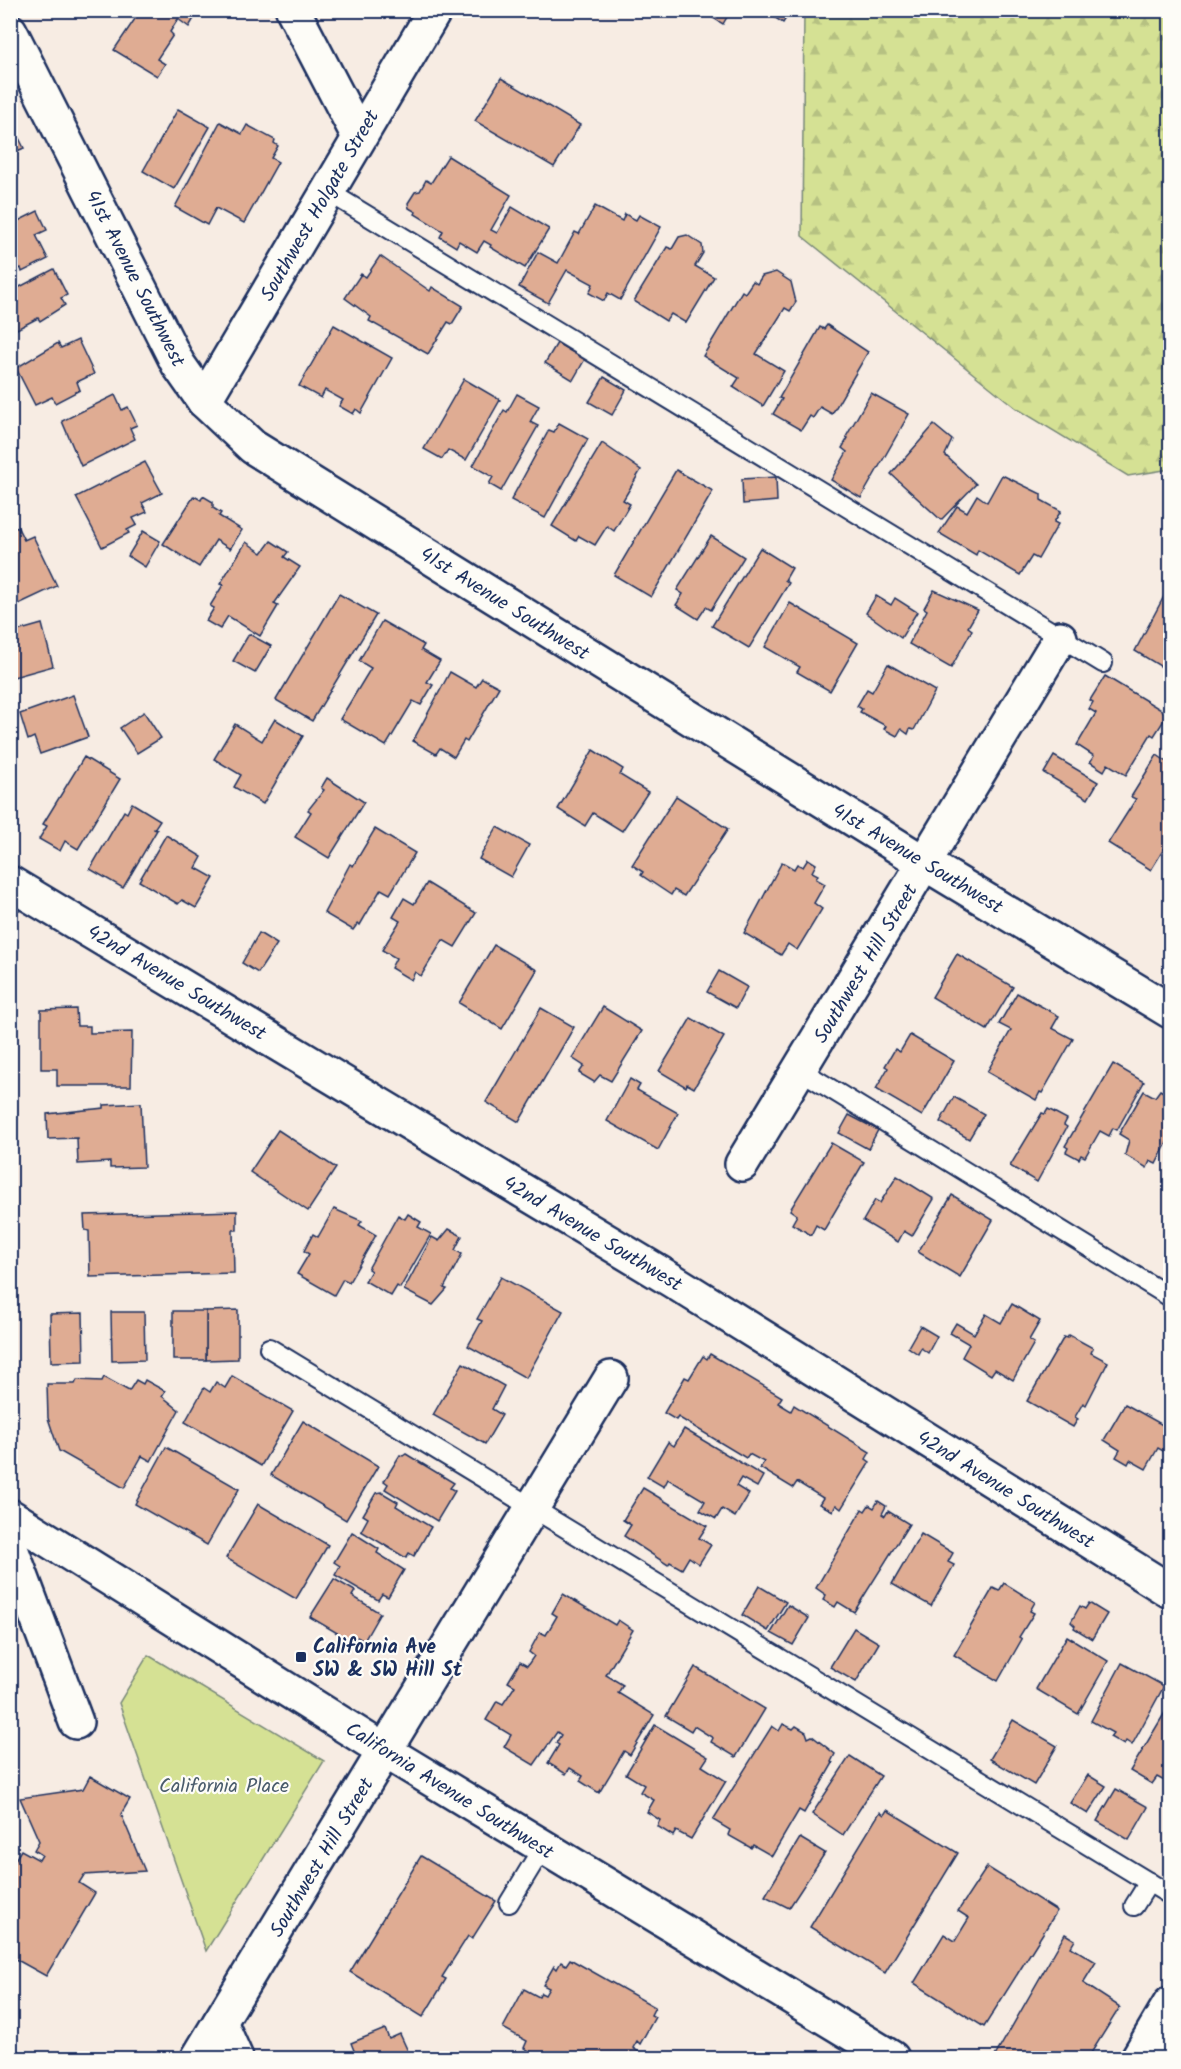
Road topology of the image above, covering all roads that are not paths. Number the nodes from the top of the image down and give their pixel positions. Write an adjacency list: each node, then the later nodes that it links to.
1 (293, 10): 4 (street)
2 (435, 10): 4 (street, Southwest Holgate Street)
3 (10, 31): 6 (street, 41st Avenue Southwest)
4 (359, 137): 5 (street, Southwest Holgate Street)
5 (327, 191): 6 (street, Southwest Holgate Street); 7 (lane)
6 (204, 401): 9 (street, 41st Avenue Southwest)
7 (1060, 638): 8 (lane); 9 (street, Southwest Hill Street)
8 (1103, 663)
9 (926, 864): 11 (street, 41st Avenue Southwest); 12 (street, Southwest Hill Street)
10 (10, 882): 20 (street, 42nd Avenue Southwest)
11 (1170, 1011)
12 (800, 1070): 13 (street, Southwest Hill Street); 14 (lane)
13 (742, 1164)
14 (1170, 1297)
15 (269, 1348): 17 (lane)
16 (611, 1377): 17 (street, Southwest Hill Street)
17 (532, 1508): 22 (street, Southwest Hill Street); 24 (lane)
18 (10, 1516): 22 (street, California Avenue Southwest)
19 (10, 1546): 21 (street)
20 (1170, 1591)
21 (76, 1722)
22 (385, 1751): 23 (street, California Avenue Southwest); 29 (street, Southwest Hill Street)
23 (543, 1847): 26 (lane); 32 (street, California Avenue Southwest)
24 (1149, 1882): 25 (lane); 27 (lane)
25 (1170, 1895)
26 (510, 1903)
27 (1134, 1906)
28 (1170, 2004): 33 (street)
29 (220, 2022): 30 (street, Southwest Hill Street); 31 (street)
30 (198, 2058)
31 (236, 2058)
32 (892, 2058)
33 (1138, 2058)

